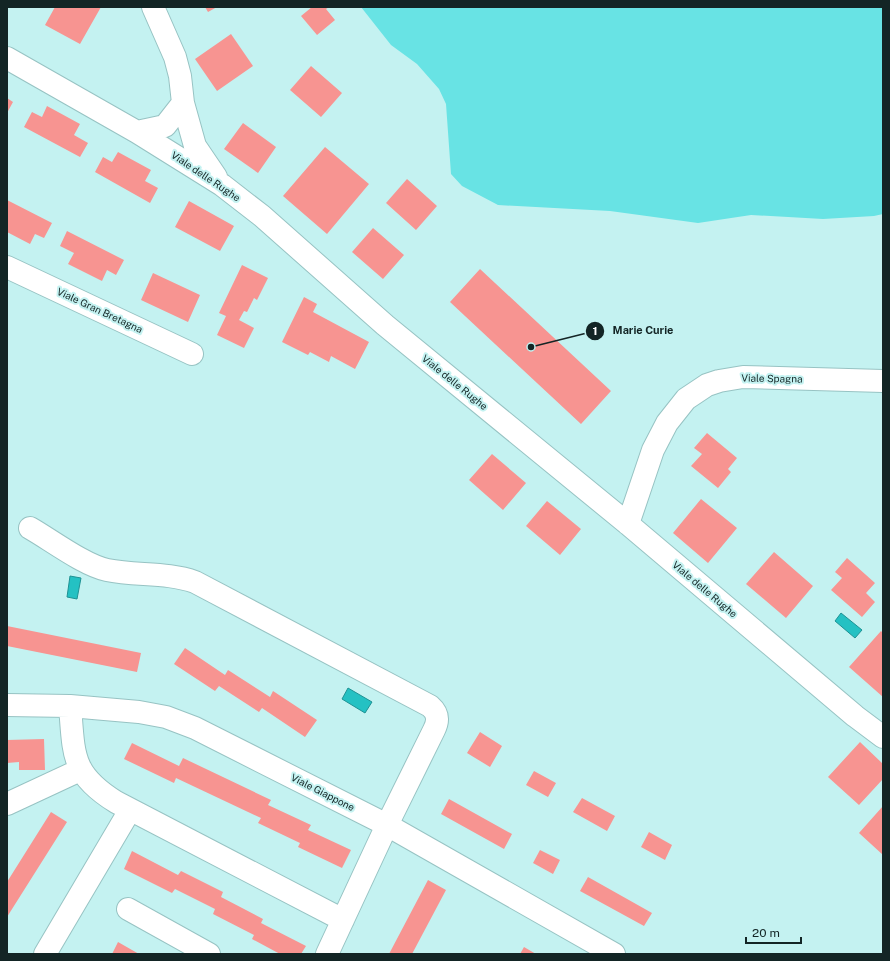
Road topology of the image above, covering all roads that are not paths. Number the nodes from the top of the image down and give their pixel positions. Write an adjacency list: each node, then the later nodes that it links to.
1 (153, 7): 3 (street)
2 (7, 58): 4 (street, Viale delle Rughe)
3 (183, 103): 4 (street); 5 (street)
4 (137, 132): 5 (street, Viale delle Rughe)
5 (222, 185): 9 (street, Viale delle Rughe)
6 (7, 266): 7 (street, Viale Gran Bretagna)
7 (192, 354)
8 (883, 381): 9 (street, Viale Spagna)
9 (628, 524): 13 (street, Viale delle Rughe)
10 (30, 528): 17 (street)
11 (8, 704): 12 (street, Viale Giappone)
12 (70, 706): 14 (street); 17 (street, Viale Giappone)
13 (883, 737)
14 (80, 770): 15 (street); 16 (street)
15 (7, 804)
16 (130, 810): 19 (street); 20 (street)
17 (387, 825): 19 (street); 23 (street, Viale Giappone)
18 (128, 909): 21 (street)
19 (343, 920): 22 (street)
20 (45, 954)
21 (209, 954)
22 (327, 954)
23 (614, 954)

